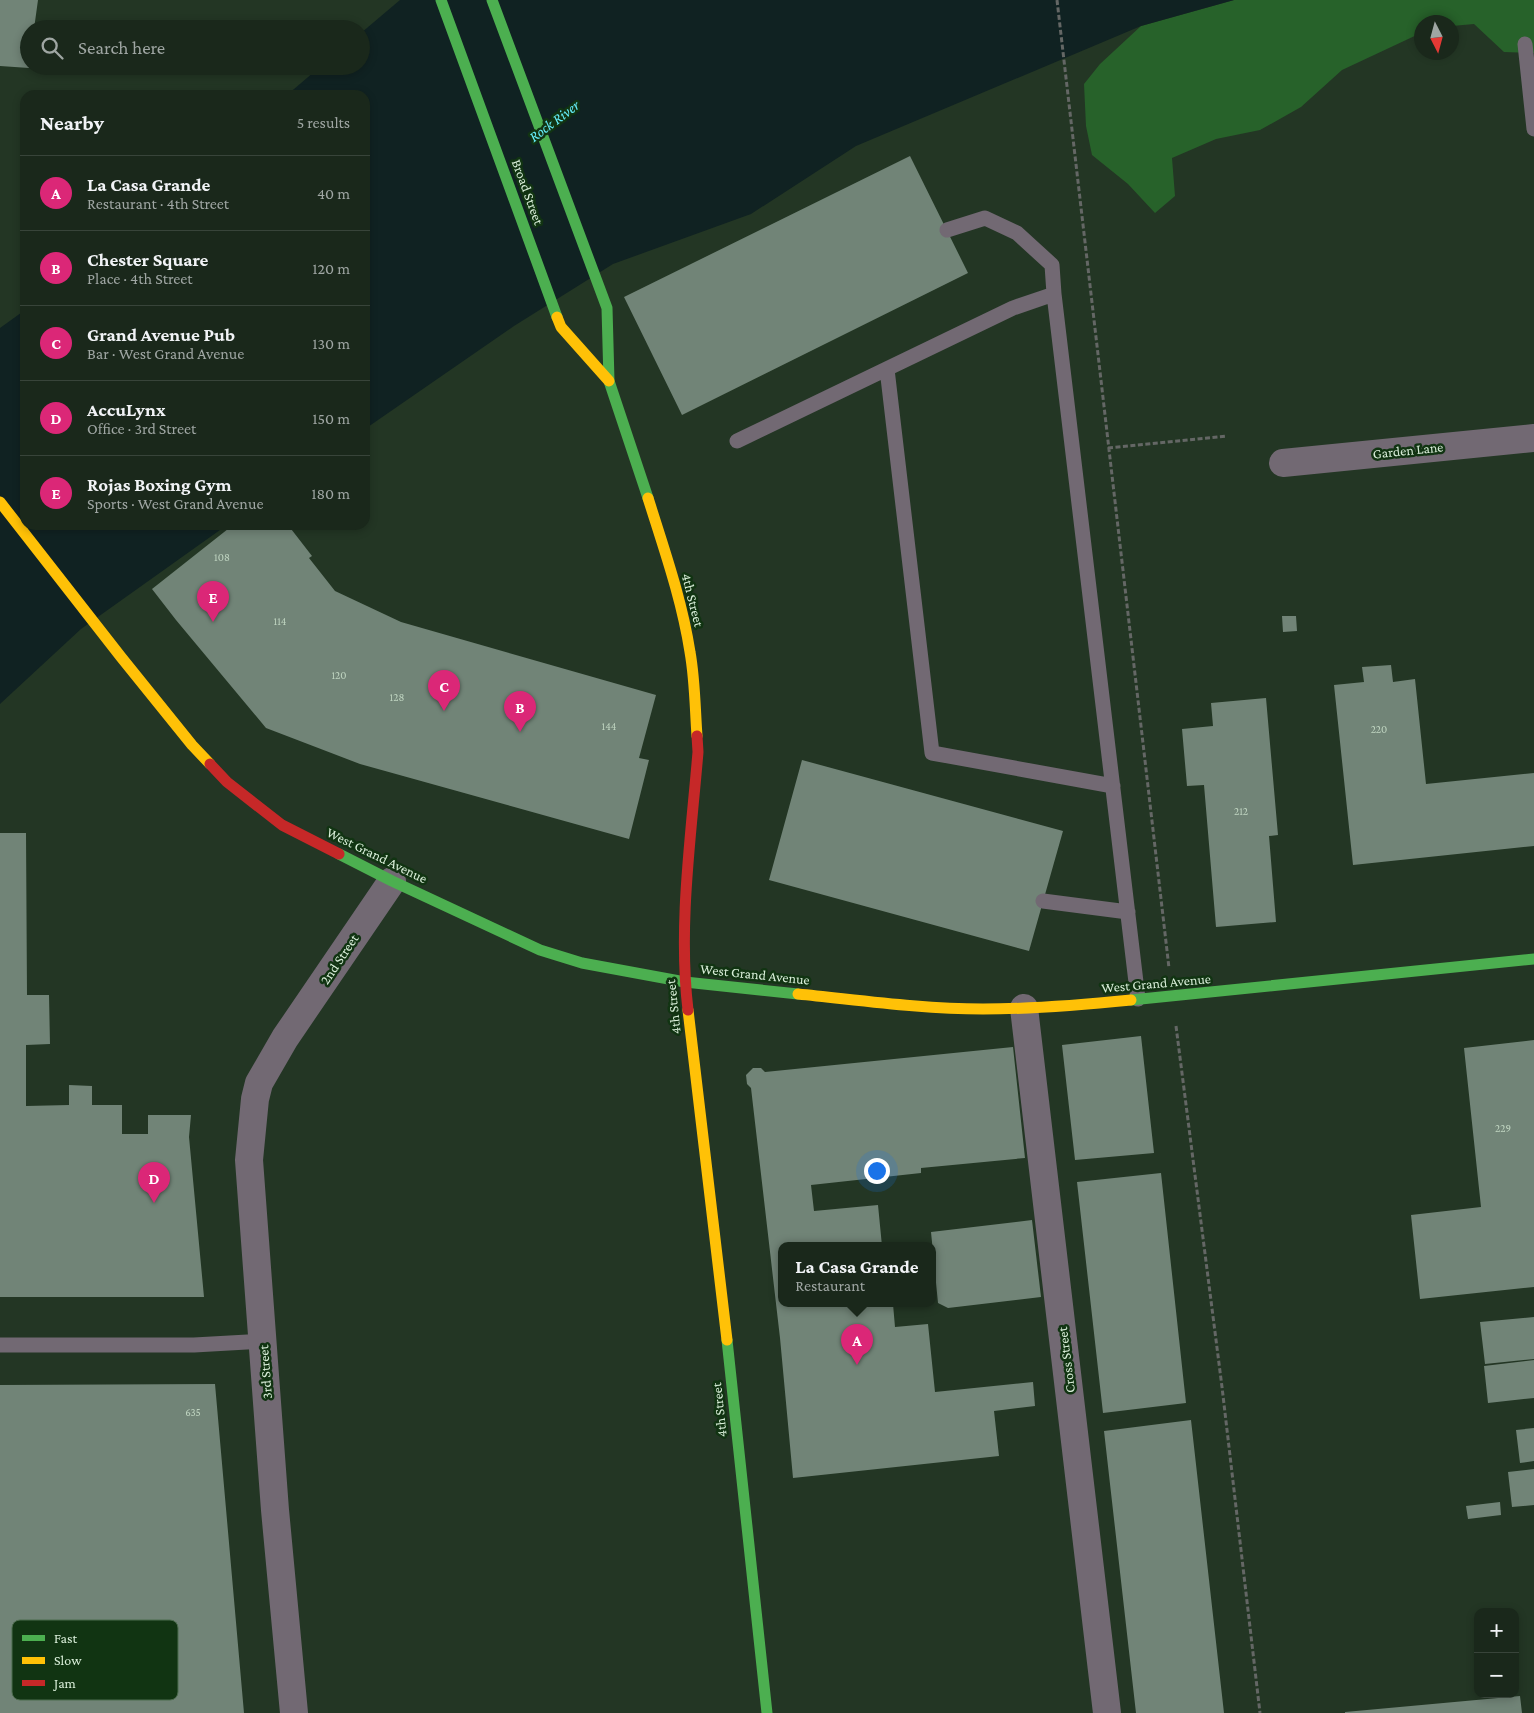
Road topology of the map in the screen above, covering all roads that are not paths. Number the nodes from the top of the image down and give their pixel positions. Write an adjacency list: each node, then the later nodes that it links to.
1 (441, 0): 8 (main road, Broad Street)
2 (492, 0): 8 (main road, 4th Street)
3 (1525, 44): 4 (lane)
4 (1534, 129)
5 (947, 230): 6 (lane)
6 (1054, 294): 7 (lane); 15 (lane)
7 (888, 369): 10 (lane); 15 (lane)
8 (608, 381): 20 (main road, 4th Street)
9 (1534, 438): 11 (street, Garden Lane)
10 (737, 441)
11 (1283, 463)
12 (0, 502): 13 (main road, West Grand Avenue)
13 (20, 528)
14 (22, 530): 16 (main road, West Grand Avenue)
15 (1113, 786): 18 (lane)
16 (392, 881): 20 (main road, West Grand Avenue); 23 (street, 2nd Street)
17 (1043, 902): 18 (lane)
18 (1128, 912): 21 (lane)
19 (1534, 959): 21 (main road, West Grand Avenue)
20 (685, 982): 22 (main road, West Grand Avenue); 27 (main road, 4th Street)
21 (1138, 999): 22 (main road, West Grand Avenue)
22 (1024, 1008): 28 (street, Cross Street)
23 (285, 1038): 24 (street, 3rd Street)
24 (263, 1341): 25 (lane); 26 (street, 3rd Street)
25 (0, 1345)
26 (294, 1713)
27 (767, 1713)
28 (1107, 1713)

